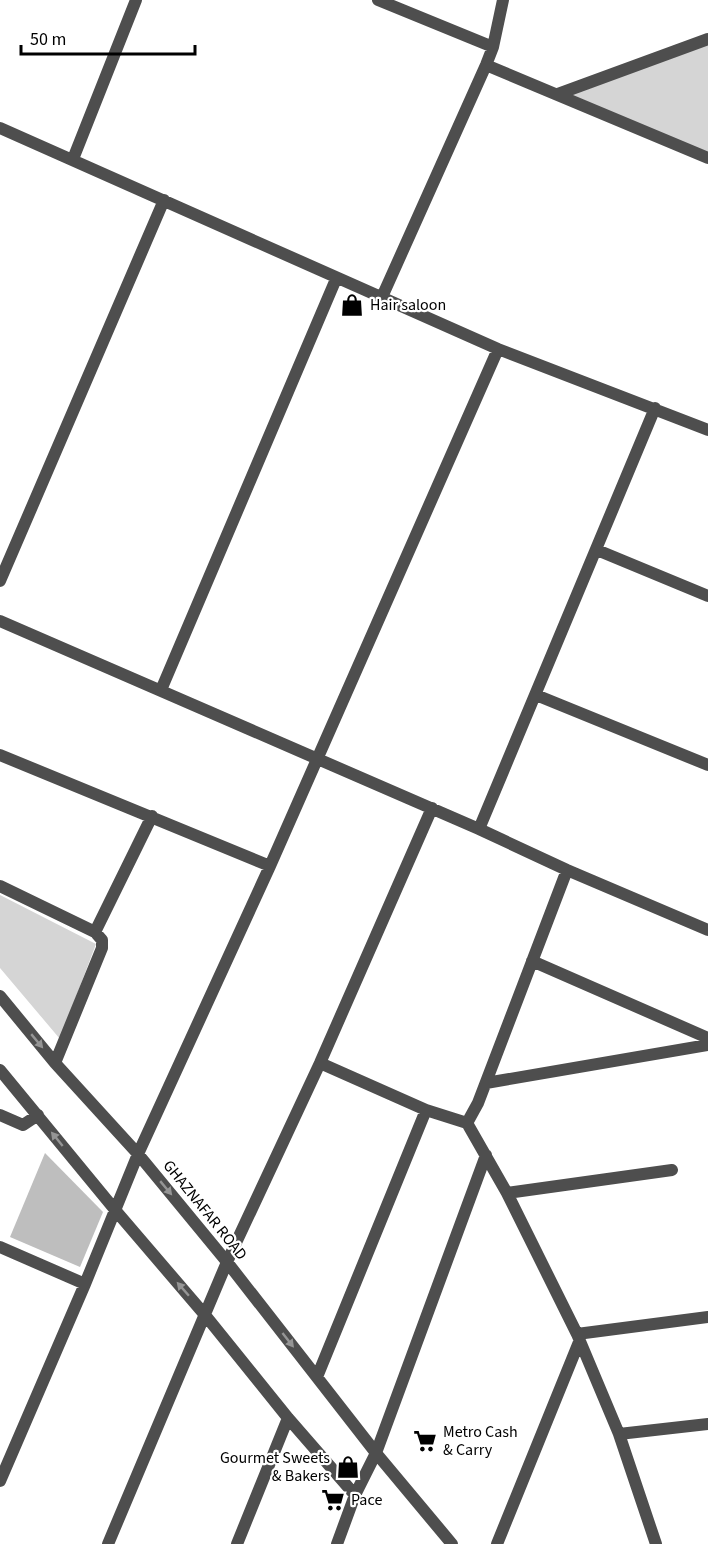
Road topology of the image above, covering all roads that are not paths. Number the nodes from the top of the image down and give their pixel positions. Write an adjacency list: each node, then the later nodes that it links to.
1 (136, 0): 10 (street)
2 (378, 0): 5 (street)
3 (503, 0): 5 (street)
4 (708, 39): 7 (street)
5 (493, 47): 6 (street)
6 (486, 64): 7 (street); 13 (street)
7 (558, 94): 9 (street)
8 (0, 128): 10 (street)
9 (708, 158)
10 (73, 159): 11 (street)
11 (164, 200): 12 (street); 18 (street)
12 (336, 279): 13 (street); 21 (street)
13 (382, 297): 14 (street)
14 (498, 349): 15 (street); 24 (street)
15 (655, 408): 16 (street); 17 (street)
16 (708, 430)
17 (597, 550): 19 (street); 22 (street)
18 (0, 581)
19 (708, 596)
20 (0, 621): 21 (street)
21 (161, 690): 24 (street)
22 (536, 695): 25 (street); 28 (street)
23 (0, 755): 27 (street)
24 (318, 759): 26 (street); 29 (street)
25 (708, 765)
26 (432, 808): 28 (street); 39 (street)
27 (152, 816): 29 (street); 33 (street)
28 (479, 829): 30 (street)
29 (270, 866): 46 (street)
30 (567, 870): 32 (street); 34 (street)
31 (0, 886): 33 (street)
32 (708, 930)
33 (95, 932): 38 (street)
34 (532, 962): 36 (street); 41 (street)
35 (0, 996): 38 (street, GHAZNAFAR ROAD, one-way to 38)
36 (708, 1038)
37 (708, 1045): 41 (street)
38 (55, 1063): 46 (street, GHAZNAFAR ROAD)
39 (320, 1063): 42 (street); 52 (street)
40 (0, 1070): 44 (street)
41 (486, 1083): 45 (street)
42 (426, 1110): 45 (street); 57 (street)
43 (0, 1115): 44 (street)
44 (38, 1115): 50 (street, one-way to 44)
45 (466, 1124): 47 (street)
46 (138, 1154): 50 (street); 52 (street, GHAZNAFAR ROAD, one-way to 52)
47 (486, 1155): 49 (street); 61 (street)
48 (672, 1170): 49 (street)
49 (507, 1193): 56 (street)
50 (116, 1211): 53 (street); 54 (street, one-way to 50)
51 (0, 1246): 53 (street)
52 (227, 1262): 54 (street); 57 (street, GHAZNAFAR ROAD, one-way to 57)
53 (85, 1284): 62 (street)
54 (205, 1315): 58 (street); 64 (street)
55 (708, 1317): 56 (street)
56 (578, 1338): 60 (street); 68 (street)
57 (317, 1377): 61 (street, GHAZNAFAR ROAD)
58 (288, 1418): 63 (street); 65 (street)
59 (708, 1424): 60 (street)
60 (619, 1434): 69 (street)
61 (376, 1453): 63 (street); 67 (street, GHAZNAFAR ROAD)
62 (0, 1481)
63 (355, 1495): 66 (street)
64 (108, 1544)
65 (237, 1544)
66 (337, 1544)
67 (452, 1544)
68 (496, 1544)
69 (656, 1544)

